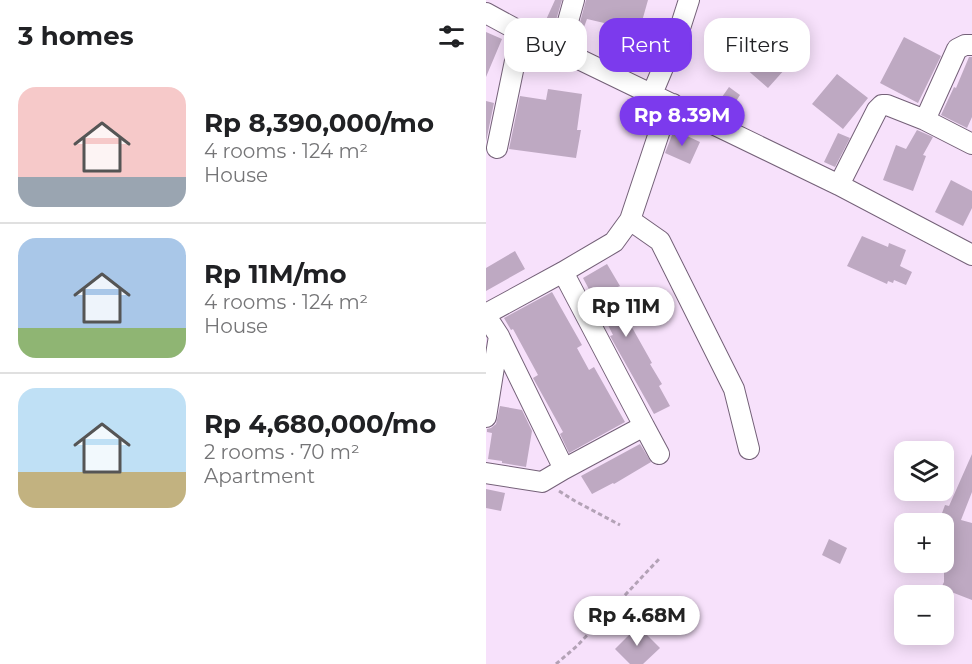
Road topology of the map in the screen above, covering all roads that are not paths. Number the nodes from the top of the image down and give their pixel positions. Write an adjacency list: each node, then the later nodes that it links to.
1 (574, 0): 4 (street)
2 (689, 0): 9 (street)
3 (486, 14): 5 (street)
4 (569, 18)
5 (504, 23)
6 (972, 45): 10 (street)
7 (587, 63): 9 (street)
8 (513, 72): 12 (street)
9 (663, 100): 13 (street); 14 (street)
10 (925, 120): 11 (street); 13 (street)
11 (972, 144)
12 (497, 148)
13 (839, 184): 15 (street)
14 (630, 220): 16 (street); 21 (street)
15 (972, 255)
16 (563, 272): 17 (street); 20 (street)
17 (486, 315): 18 (street)
18 (499, 336): 19 (street); 23 (street)
19 (486, 417)
20 (644, 426): 22 (street); 23 (street)
21 (749, 449)
22 (659, 454)
23 (564, 469): 24 (street)
24 (486, 473)

